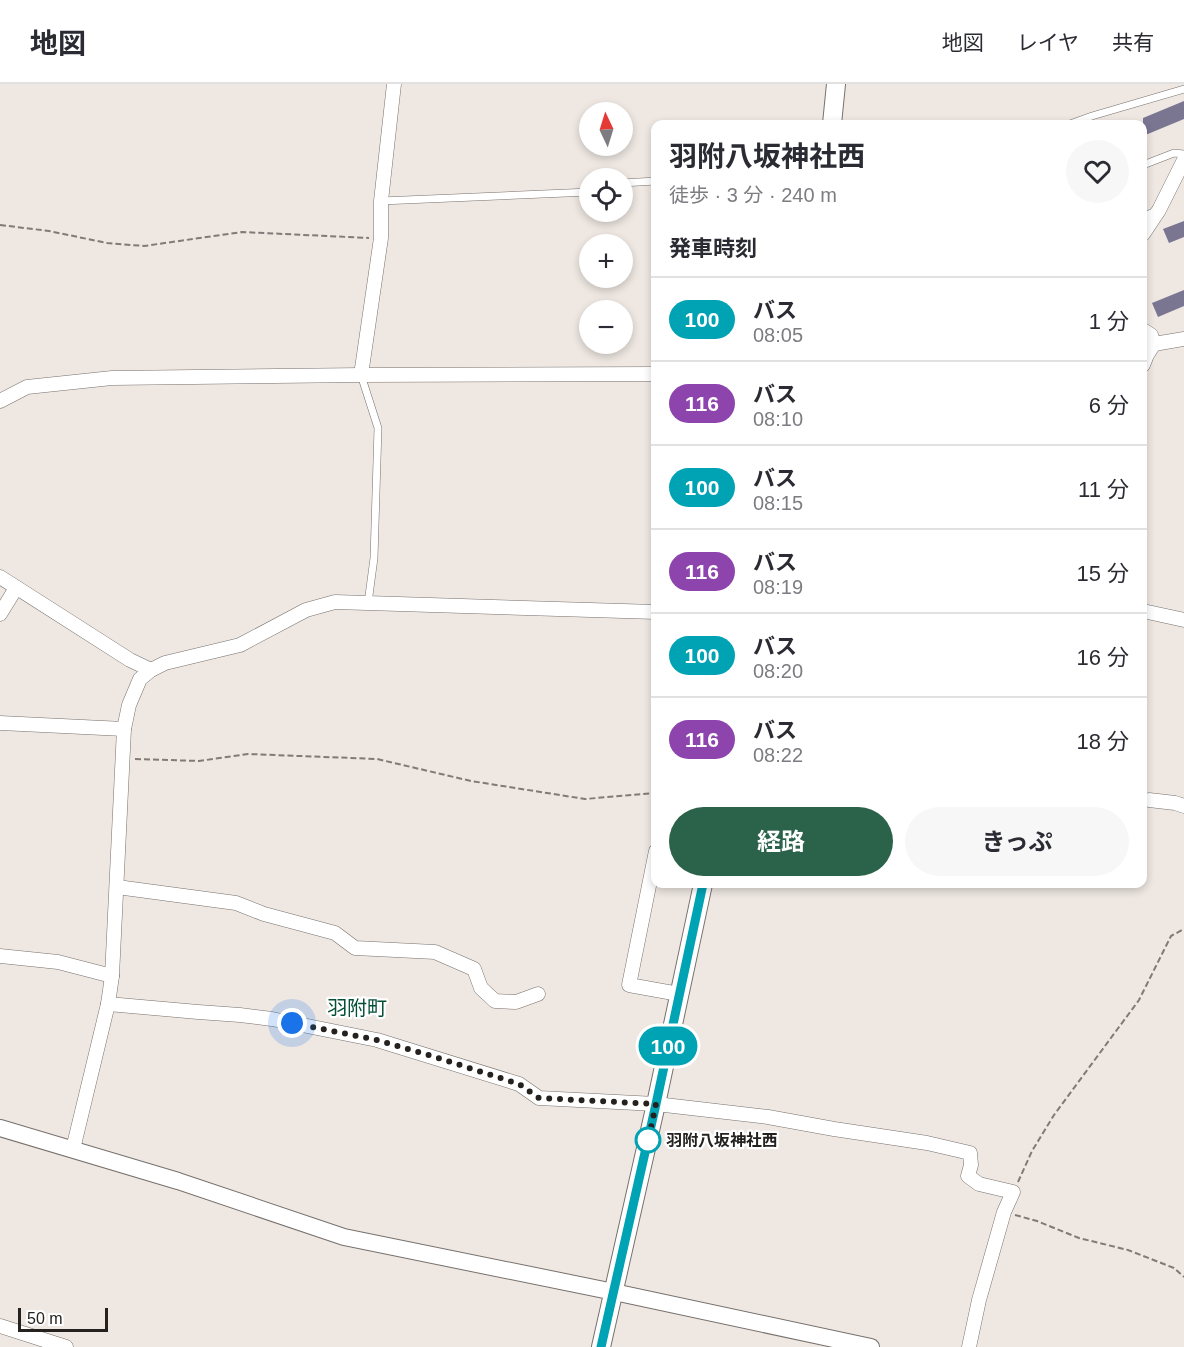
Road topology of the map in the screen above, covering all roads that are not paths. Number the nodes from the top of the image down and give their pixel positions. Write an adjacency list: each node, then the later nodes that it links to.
1 (394, 84): 12 (street)
2 (836, 84): 4 (main road)
3 (1184, 89): 5 (lane)
4 (832, 120)
5 (1081, 120)
6 (1184, 154): 8 (lane)
7 (1184, 160): 13 (street)
8 (1147, 163)
9 (651, 181): 10 (lane)
10 (633, 182)
11 (579, 192): 12 (lane)
12 (381, 201): 20 (street)
13 (1159, 210): 14 (lane); 15 (street)
14 (1147, 214)
15 (1147, 228)
16 (1147, 332): 18 (street)
17 (1184, 339): 18 (street)
18 (1147, 355)
19 (651, 374): 20 (street)
20 (361, 375): 21 (street); 24 (lane)
21 (0, 401)
22 (0, 578): 23 (street)
23 (16, 588): 27 (street); 29 (street)
24 (368, 604): 25 (street); 29 (street)
25 (651, 612)
26 (1147, 612): 28 (street)
27 (0, 614)
28 (1184, 620)
29 (152, 670): 31 (street)
30 (0, 723): 31 (street)
31 (124, 729): 35 (street)
32 (1149, 800): 33 (street)
33 (1184, 806)
34 (651, 875): 40 (street)
35 (117, 887): 38 (street); 39 (street)
36 (702, 888): 40 (main road)
37 (0, 956): 38 (street)
38 (112, 976): 41 (street)
39 (538, 994)
40 (679, 994): 42 (main road)
41 (108, 1004): 42 (street); 44 (street)
42 (656, 1104): 45 (main road); 50 (street)
43 (0, 1128): 44 (street)
44 (73, 1149): 45 (street)
45 (614, 1292): 48 (main road); 49 (street)
46 (0, 1326): 47 (street)
47 (66, 1347)
48 (601, 1347)
49 (871, 1347)
50 (969, 1347)

